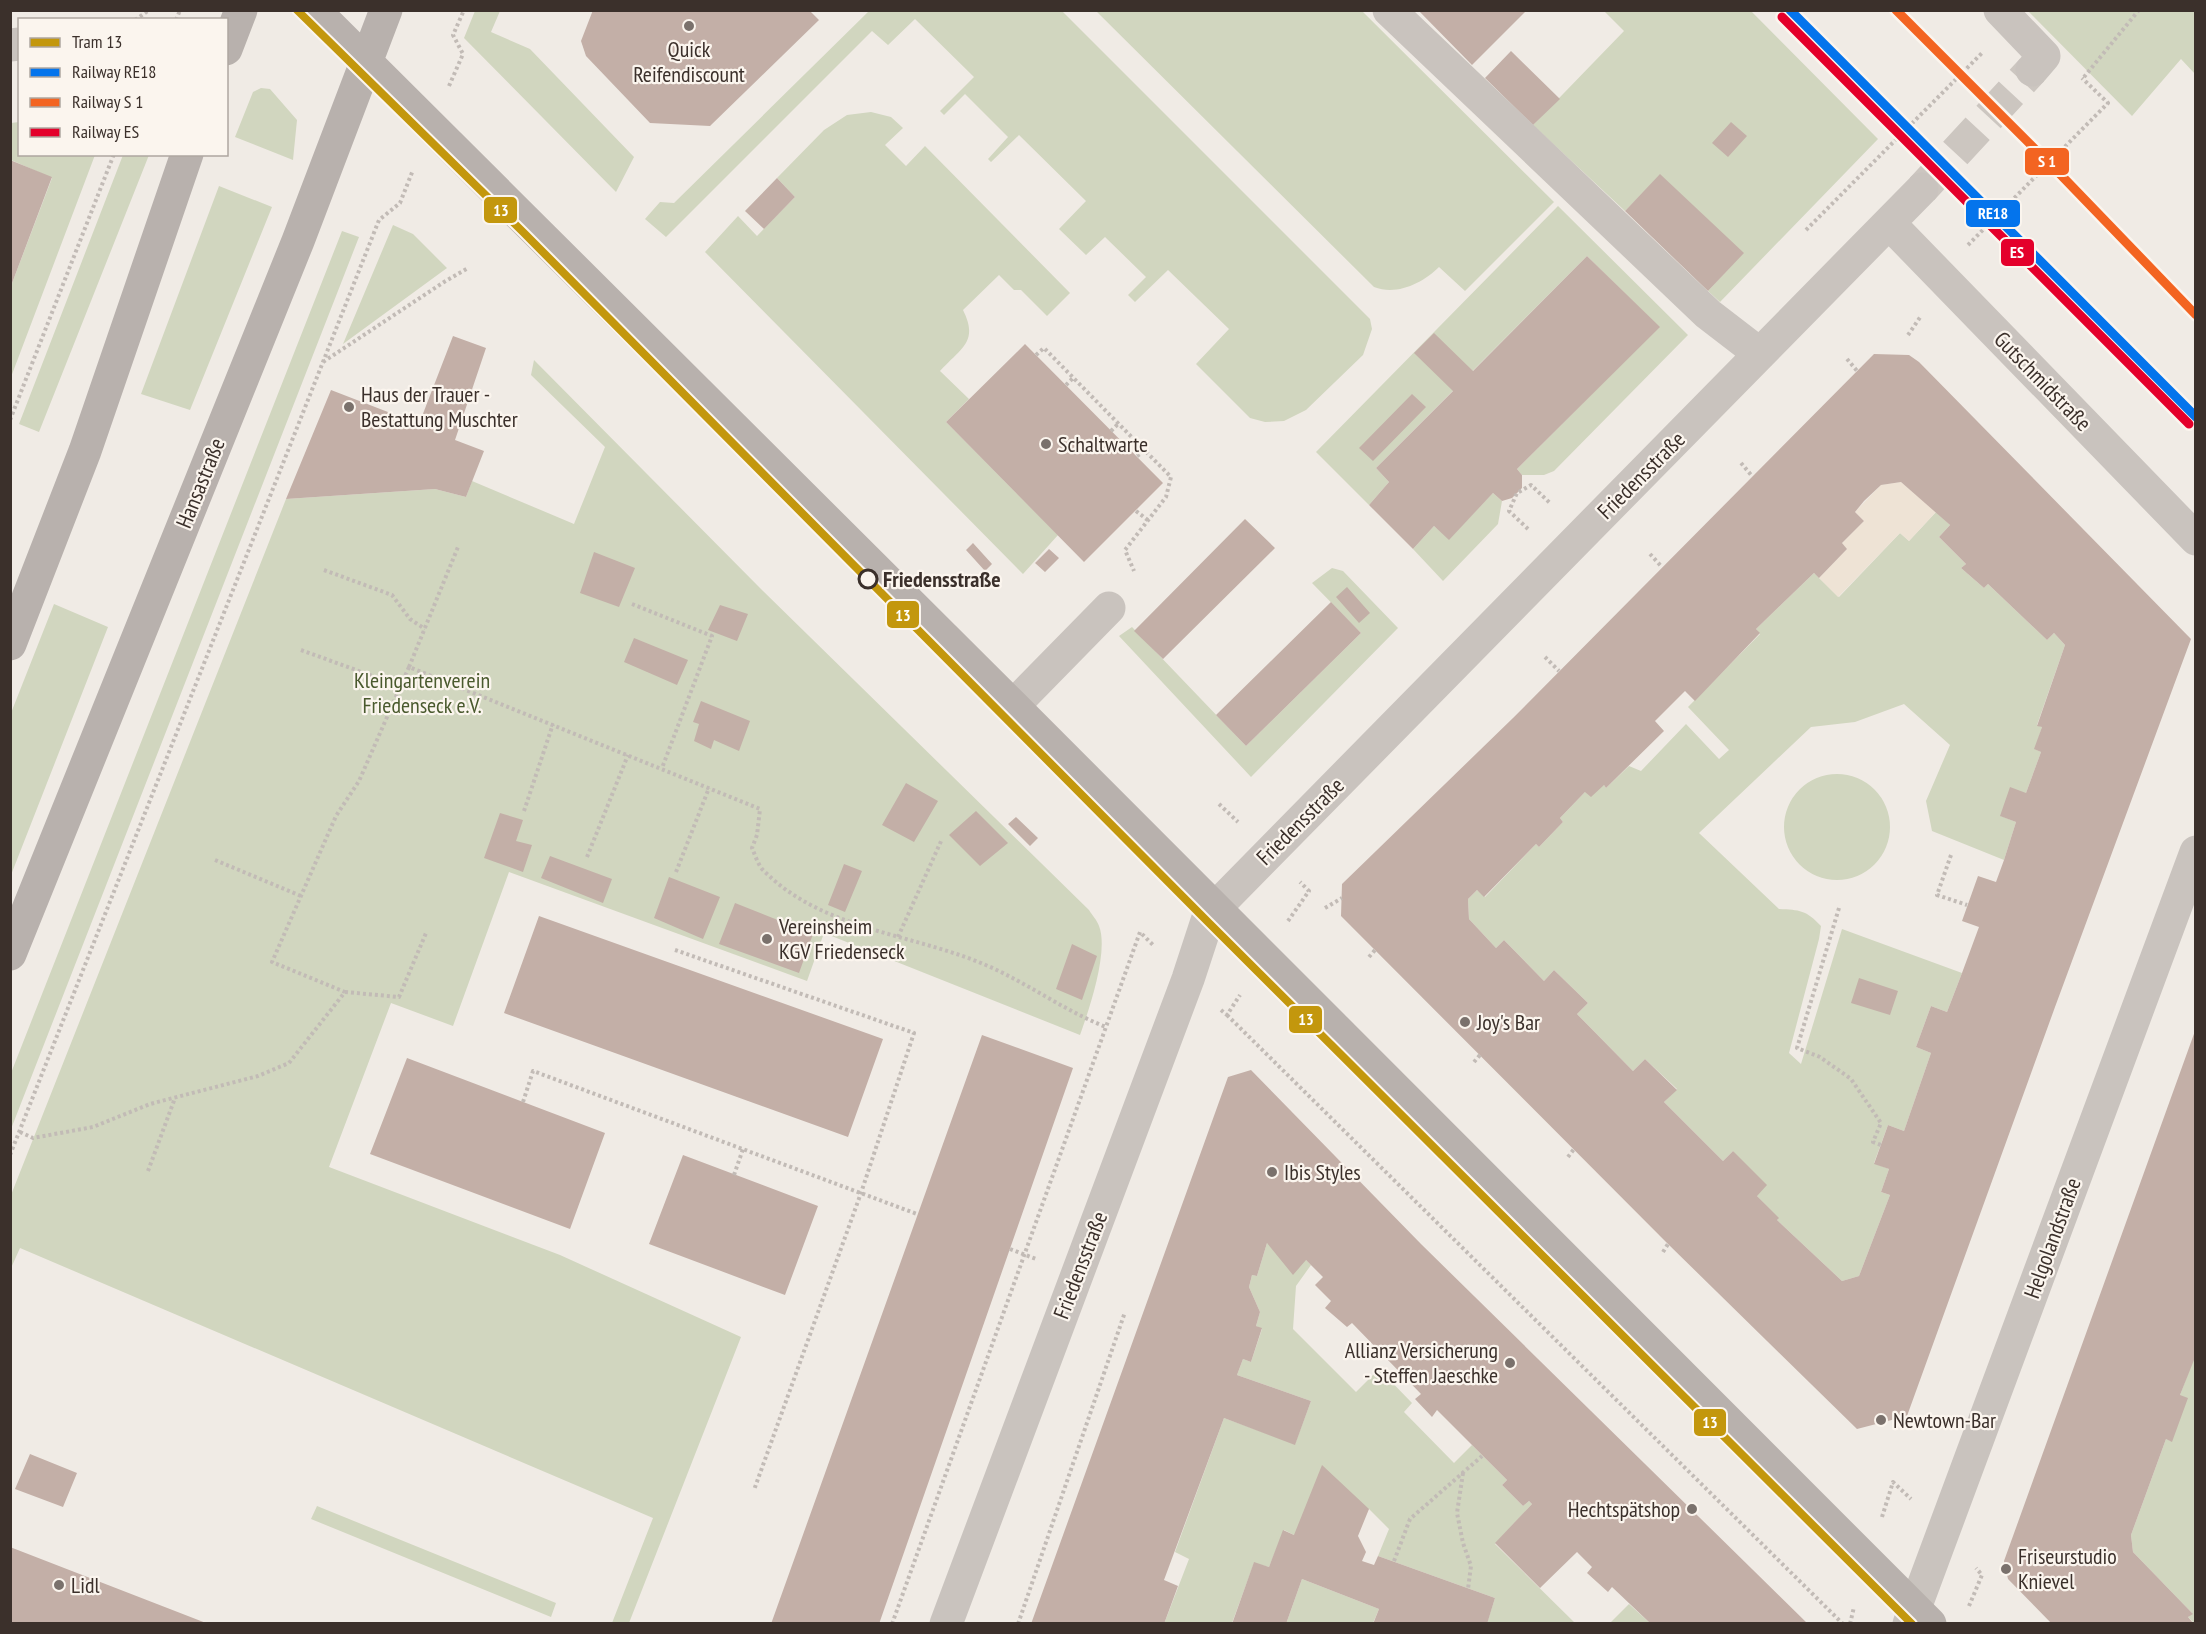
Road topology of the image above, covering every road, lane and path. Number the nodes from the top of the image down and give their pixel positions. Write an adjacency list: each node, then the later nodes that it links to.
1 (241, 10): 8 (main road)
2 (314, 10): 10 (main road)
3 (386, 10): 10 (main road, Hansastraße)
4 (464, 10): 9 (path)
5 (1389, 10): 23 (street)
6 (2139, 10): 12 (path)
7 (2006, 16): 11 (street); 19 (path)
8 (228, 44)
9 (463, 54)
10 (366, 63): 56 (main road); 79 (main road, Hansastraße)
11 (2038, 63)
12 (2082, 78): 13 (path); 21 (path)
13 (2075, 86)
14 (113, 156): 30 (path)
15 (187, 156): 50 (main road)
16 (1922, 189): 18 (street, Friedensstraße)
17 (400, 203): 26 (path)
18 (1889, 223): 21 (street, Gutschmidstraße); 23 (street, Friedensstraße)
19 (1806, 230)
20 (468, 268): 26 (path)
21 (1946, 281): 22 (path); 41 (street, Gutschmidstraße)
22 (1908, 335)
23 (1760, 354): 71 (street, Friedensstraße)
24 (1036, 356): 28 (path)
25 (1846, 359): 27 (path)
26 (322, 362): 88 (path)
27 (1858, 372)
28 (1073, 378): 29 (path); 31 (path)
29 (1065, 385)
30 (10, 420)
31 (1118, 424): 32 (path); 33 (path)
32 (1111, 431)
33 (1144, 451): 34 (path); 39 (path)
34 (1137, 456)
35 (1741, 463): 36 (path)
36 (1752, 476)
37 (1556, 509): 40 (path)
38 (1136, 511): 39 (path)
39 (1149, 521): 46 (path)
40 (1532, 534)
41 (2196, 539)
42 (458, 548): 49 (path)
43 (1650, 554): 44 (path)
44 (1662, 567)
45 (324, 570): 49 (path)
46 (1137, 580)
47 (632, 604): 59 (path)
48 (1109, 608): 56 (street)
49 (425, 628): 53 (path)
50 (10, 644)
51 (301, 650): 55 (path)
52 (1545, 657): 54 (path)
53 (409, 667): 55 (path); 57 (path)
54 (1559, 670)
55 (400, 686): 68 (path)
56 (1013, 705): 71 (main road)
57 (552, 724): 58 (path); 61 (path)
58 (627, 755): 59 (path); 65 (path)
59 (662, 768): 60 (path)
60 (709, 788): 67 (path); 76 (path)
61 (524, 811)
62 (942, 839): 76 (path)
63 (2196, 852): 110 (street, Helgolandstraße)
64 (1952, 855): 70 (path)
65 (587, 857)
66 (215, 860): 68 (path)
67 (676, 872)
68 (301, 896): 81 (path)
69 (1342, 898): 72 (path)
70 (1967, 905)
71 (1215, 908): 110 (main road); 112 (street, Friedensstraße)
72 (1325, 908)
73 (1839, 908): 89 (path)
74 (1140, 932): 83 (path)
75 (426, 933): 81 (path)
76 (898, 937): 83 (path)
77 (675, 950): 96 (path)
78 (1375, 950): 80 (path)
79 (10, 954)
80 (1369, 957)
81 (345, 992): 86 (path)
82 (1227, 1015): 114 (path)
83 (1106, 1027): 111 (path)
84 (1480, 1055): 85 (path)
85 (1474, 1062)
86 (175, 1097): 88 (path); 94 (path)
87 (523, 1102): 90 (path)
88 (20, 1132): 92 (path)
89 (1881, 1145)
90 (743, 1149): 95 (path); 96 (path)
91 (1574, 1149): 93 (path)
92 (10, 1155)
93 (1568, 1157)
94 (148, 1171)
95 (734, 1175)
96 (861, 1193): 97 (path); 104 (path)
97 (917, 1214)
98 (1668, 1244): 99 (path)
99 (1663, 1252)
100 (1125, 1312): 113 (path)
101 (1482, 1456): 102 (path)
102 (1463, 1473): 106 (path); 108 (path)
103 (1893, 1482): 105 (path)
104 (754, 1490)
105 (1881, 1519)
106 (1394, 1561)
107 (1982, 1575): 109 (path)
108 (1468, 1589)
109 (1966, 1614)
110 (1918, 1618)
111 (892, 1623)
112 (946, 1623)
113 (1018, 1623)
114 (1843, 1623)

